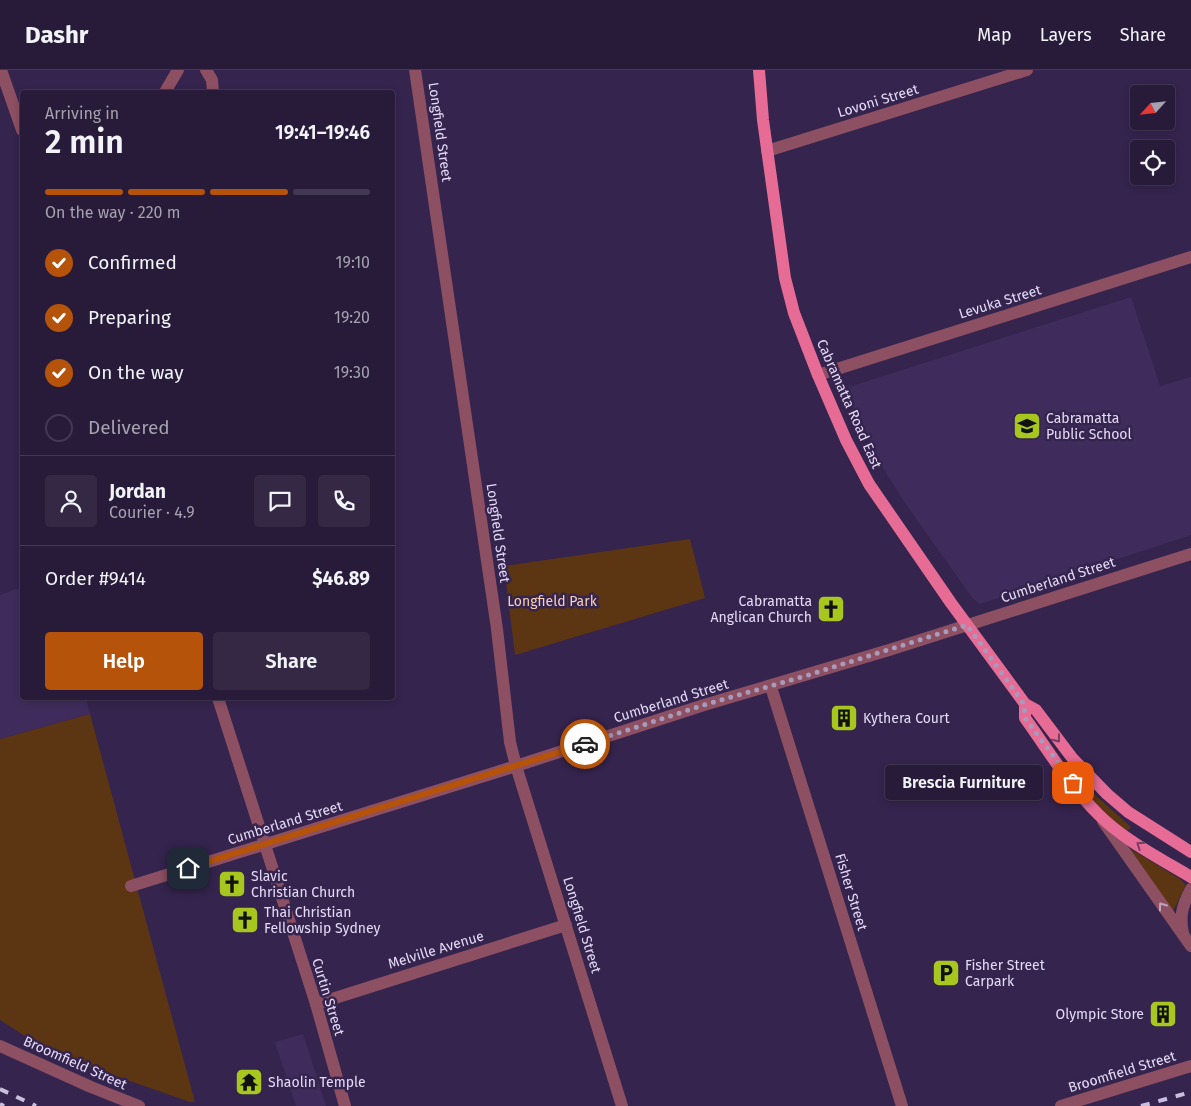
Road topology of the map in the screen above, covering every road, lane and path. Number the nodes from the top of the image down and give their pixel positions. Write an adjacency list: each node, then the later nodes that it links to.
1 (1, 70): 9 (street)
2 (178, 70): 7 (street)
3 (206, 70): 8 (street)
4 (415, 70): 18 (street, Longfield Street)
5 (760, 70): 10 (main road, Cabramatta Road East)
6 (1027, 70): 10 (street, Lovoni Street)
7 (166, 90)
8 (213, 90)
9 (20, 124)
10 (767, 152): 12 (main road, Cabramatta Road East)
11 (1191, 257): 12 (street, Levuka Street)
12 (818, 375): 14 (main road, Cabramatta Road East)
13 (1191, 554): 14 (street, Cumberland Street)
14 (967, 625): 15 (street, Cumberland Street); 17 (main road, Cabramatta Road East)
15 (771, 687): 18 (street, Cumberland Street); 33 (street, Fisher Street)
16 (219, 700): 20 (street, Curtin Street)
17 (1024, 704): 19 (main road, Cabramatta Road East); 21 (main road, Cabramatta Road East, one-way to 21)
18 (516, 766): 20 (street, Cumberland Street); 25 (street, Longfield Street)
19 (1100, 816): 22 (main road, Cabramatta Road East, one-way to 19); 26 (street, Cabramatta Road East, one-way to 19)
20 (264, 845): 23 (street, Cumberland Street); 27 (street, Curtin Street)
21 (1191, 852)
22 (1191, 877)
23 (131, 886)
24 (1191, 889): 26 (street, Cabramatta Road East)
25 (566, 925): 27 (street, Melville Avenue); 32 (street, Longfield Street)
26 (1187, 941)
27 (316, 1004): 31 (street, Curtin Street)
28 (0, 1046): 30 (street, Broomfield Street)
29 (1191, 1066): 34 (street, Broomfield Street)
30 (139, 1106)
31 (345, 1106)
32 (622, 1106)
33 (902, 1106)
34 (1061, 1106)

